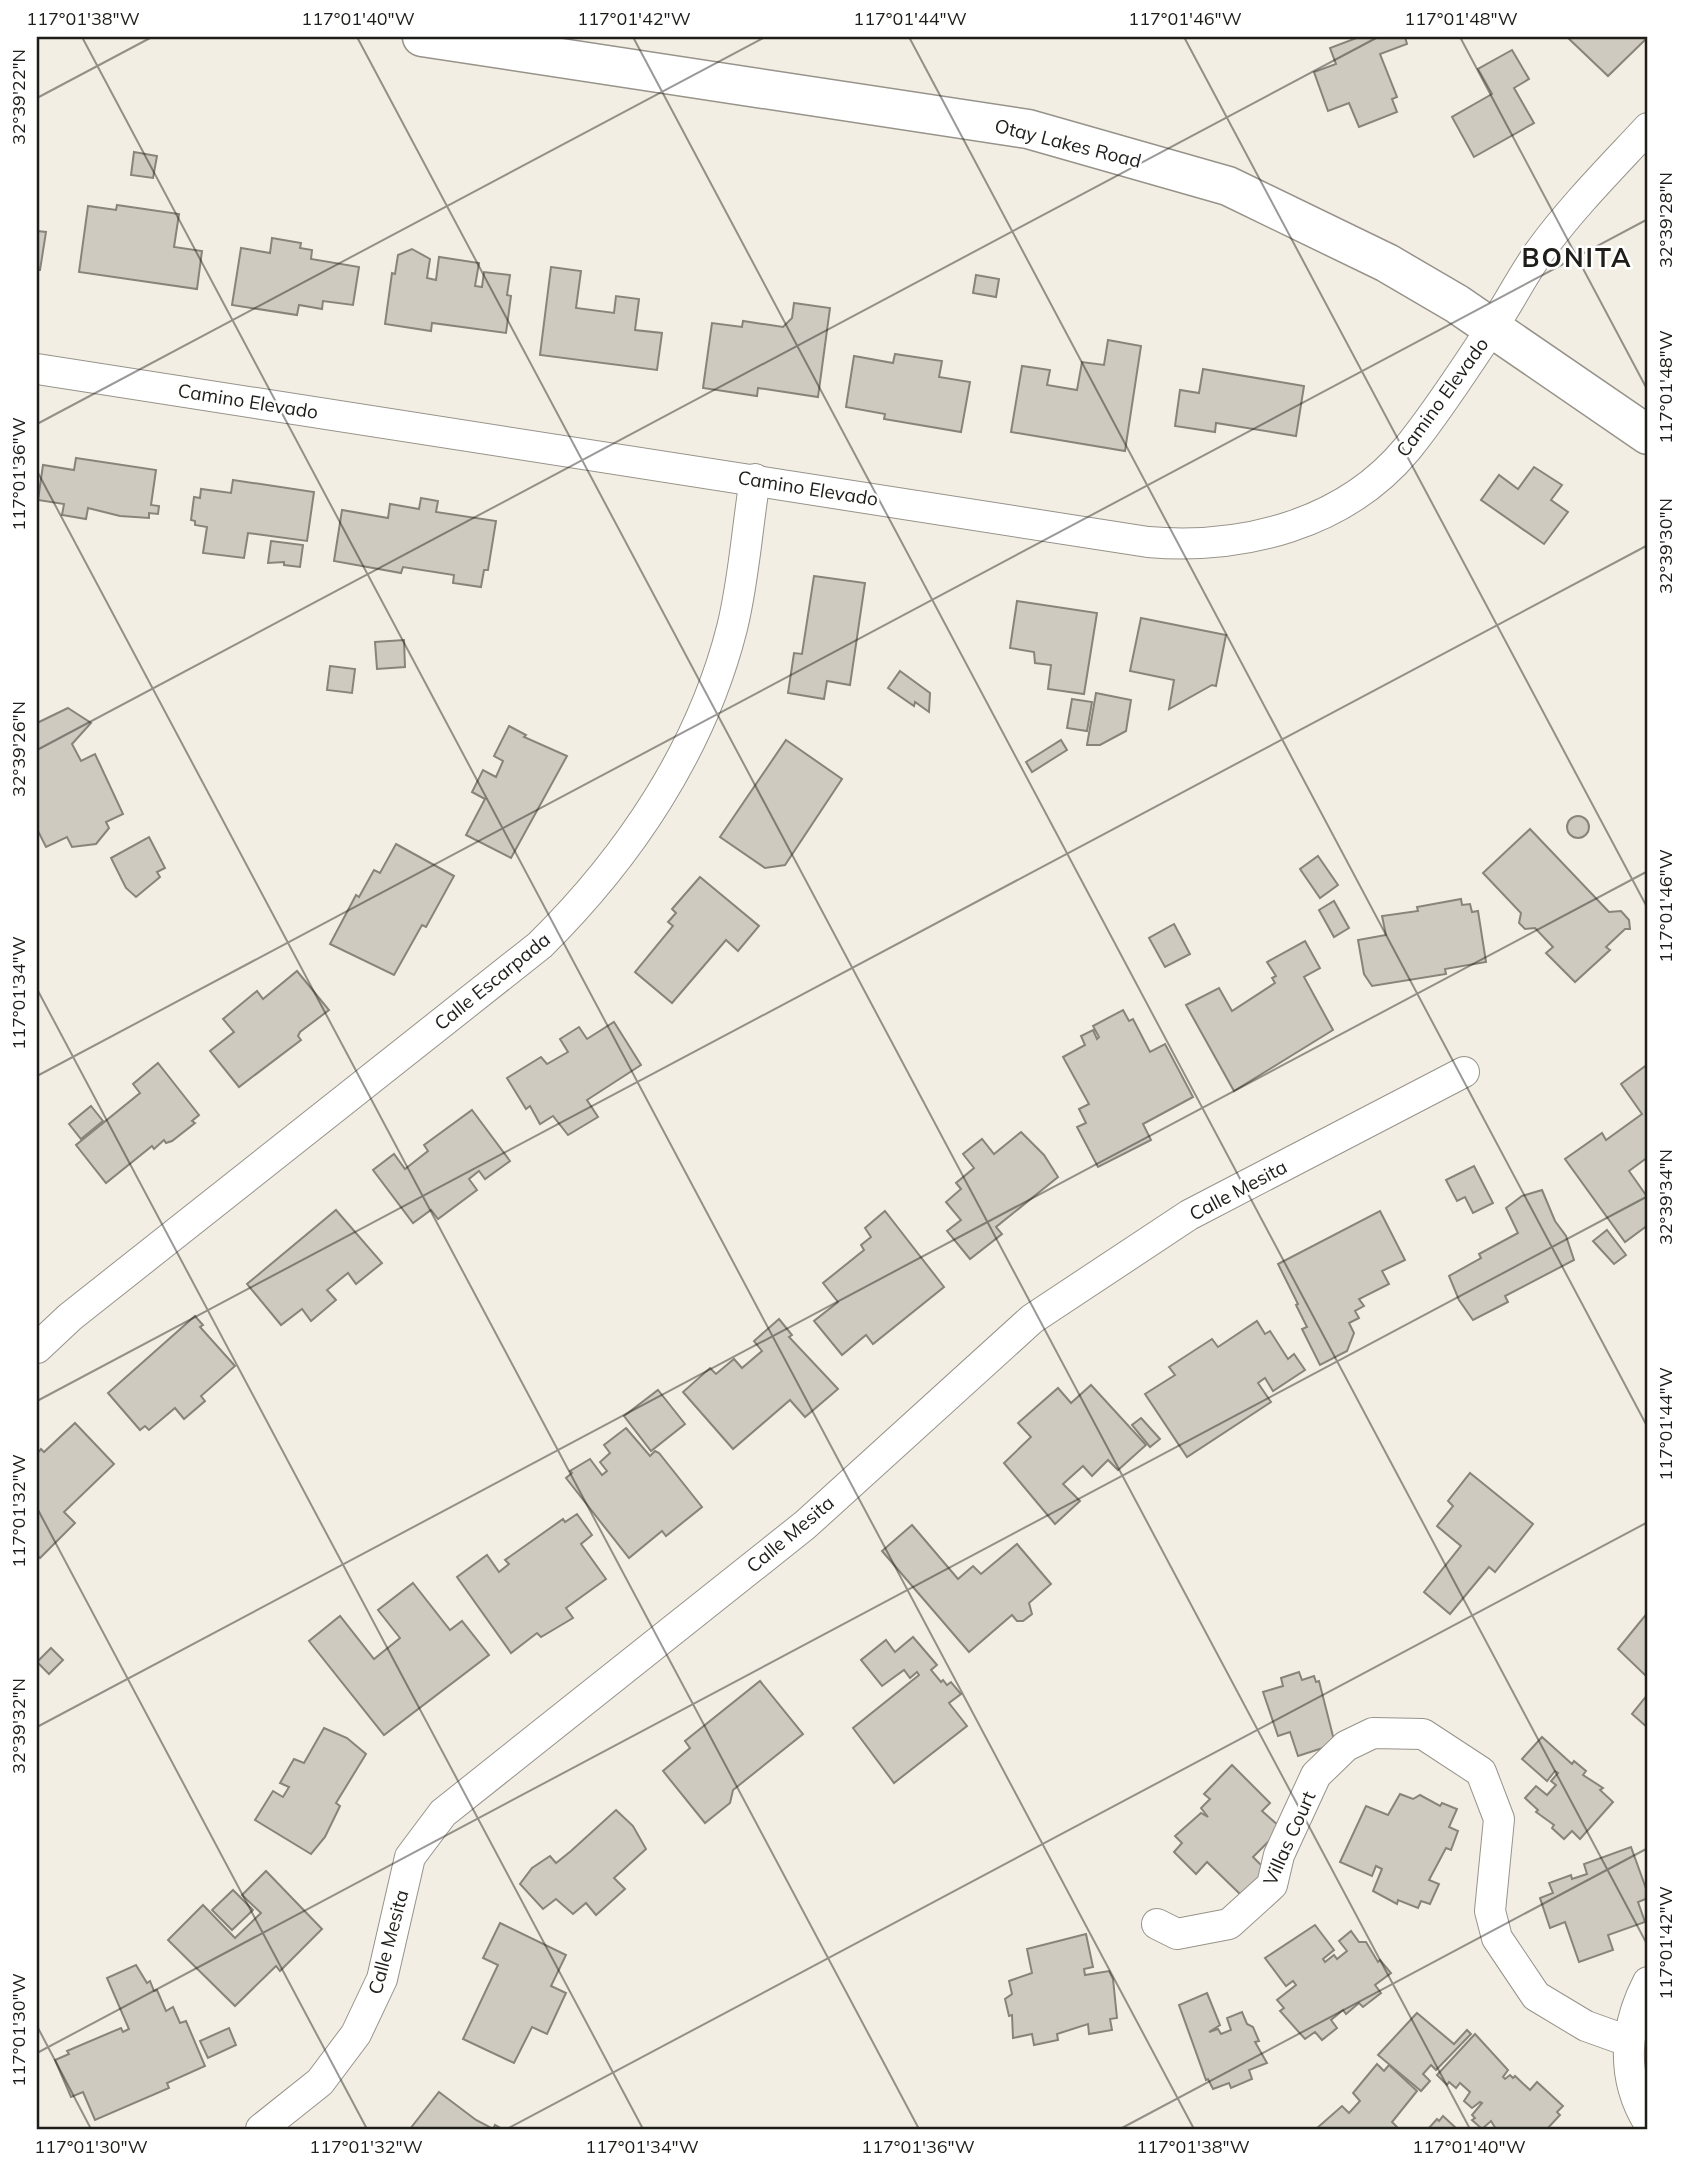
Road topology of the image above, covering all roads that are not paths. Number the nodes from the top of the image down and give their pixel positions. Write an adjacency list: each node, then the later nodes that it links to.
1 (422, 37): 3 (main road, Otay Lakes Road)
2 (1648, 128): 3 (street, Camino Elevado)
3 (1493, 326): 5 (main road, Otay Lakes Road); 6 (street, Camino Elevado)
4 (37, 369): 6 (street, Camino Elevado)
5 (1648, 435)
6 (754, 479): 8 (street, Calle Escarpada)
7 (1464, 1072): 13 (street, Calle Mesita)
8 (37, 1348)
9 (1157, 1924): 11 (street, Villas Court)
10 (1648, 1982): 11 (street)
11 (1628, 2041): 12 (street)
12 (1648, 2122)
13 (261, 2129)

